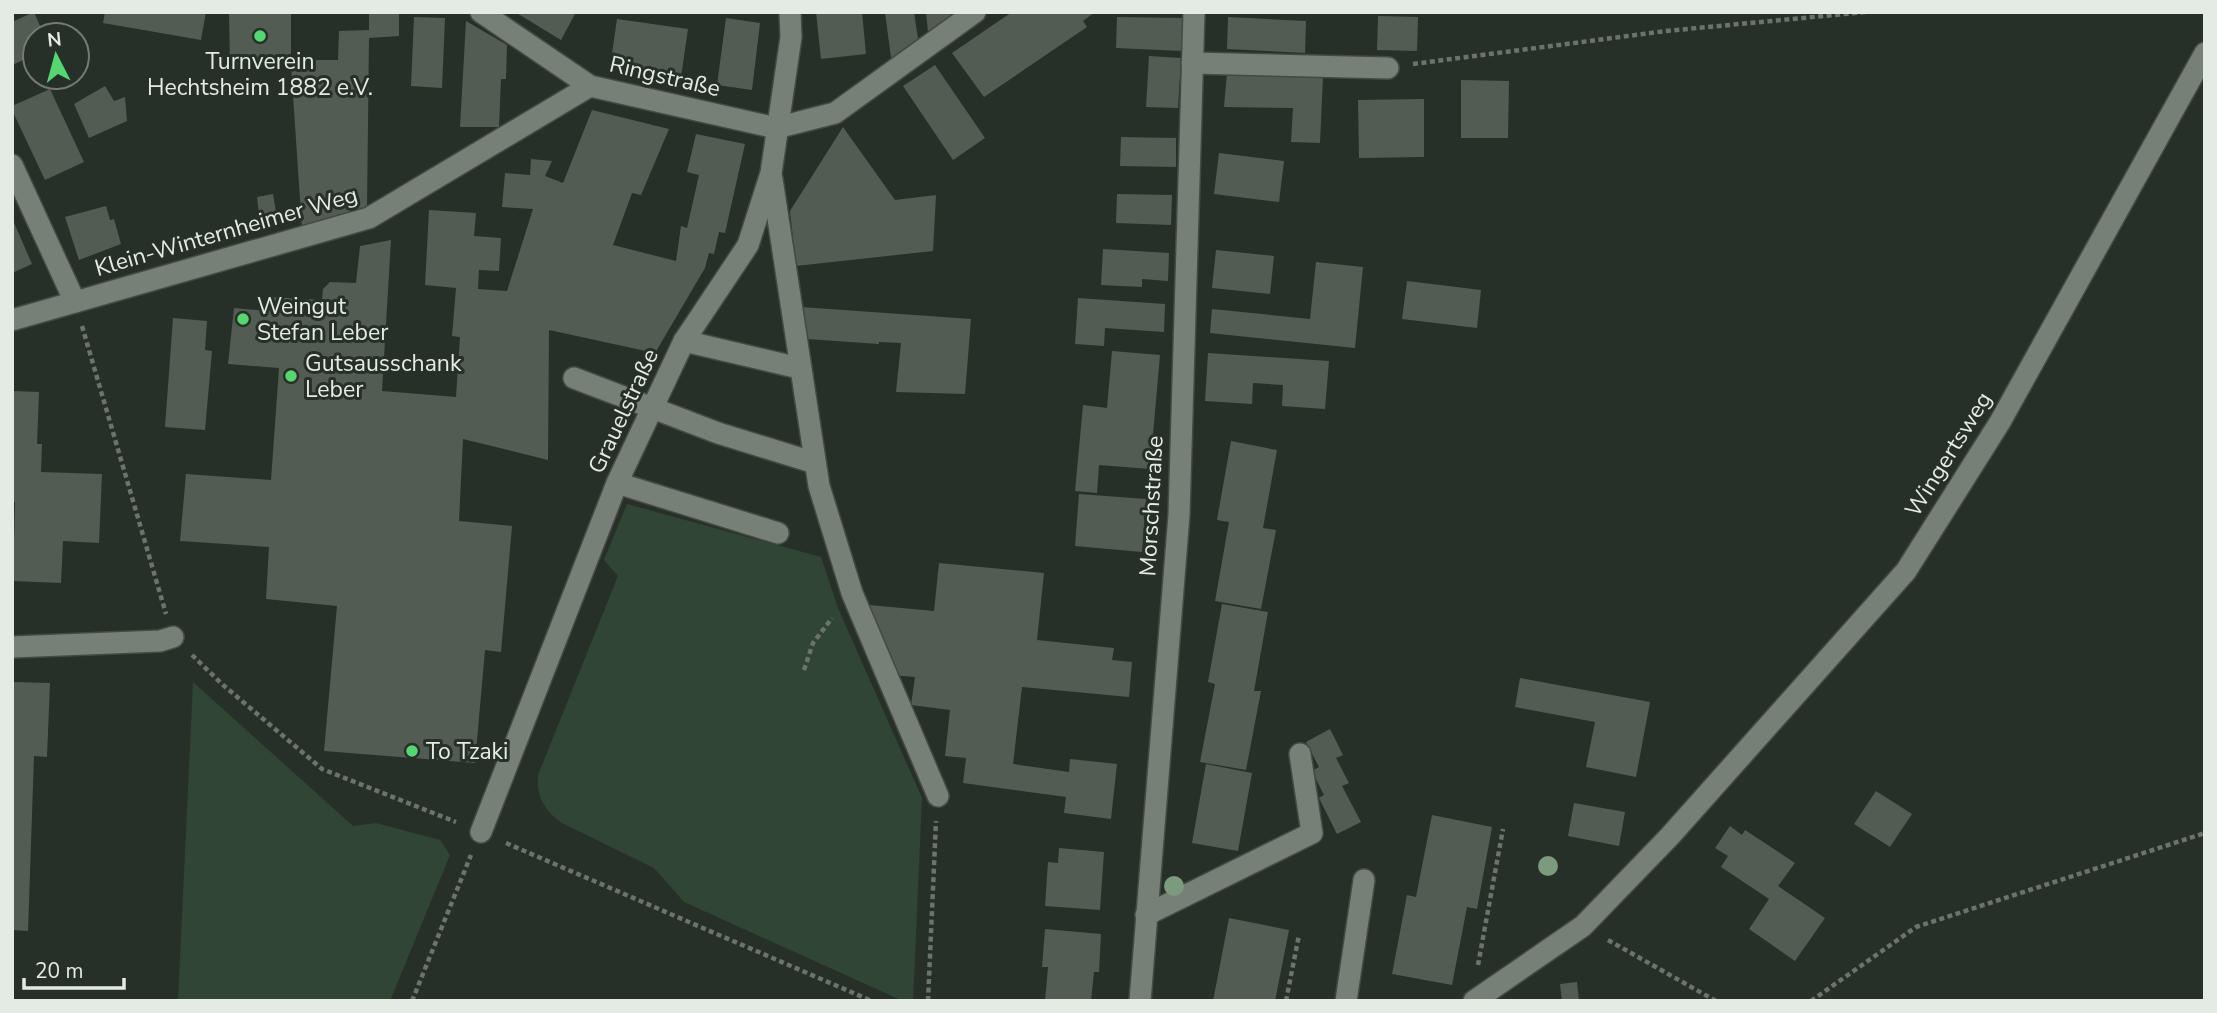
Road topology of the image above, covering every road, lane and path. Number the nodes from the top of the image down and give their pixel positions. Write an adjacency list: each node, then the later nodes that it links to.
1 (481, 12): 9 (street, Ringstraße)
2 (790, 12): 10 (street, Grauelstraße)
3 (975, 12): 10 (street)
4 (1194, 12): 7 (street, Morschstraße)
5 (1866, 12): 8 (path)
6 (2205, 54): 33 (street, Wingertsweg)
7 (1192, 63): 8 (street); 32 (street, Morschstraße)
8 (1388, 68)
9 (590, 86): 10 (street, Ringstraße); 13 (street, Klein-Winternheimer Weg)
10 (776, 128): 12 (street, Grauelstraße)
11 (12, 164): 13 (street)
12 (771, 173): 15 (street, Grauelstraße); 16 (street)
13 (75, 302): 14 (street, Klein-Winternheimer Weg); 23 (path)
14 (12, 320)
15 (684, 341): 16 (street); 18 (street, Grauelstraße)
16 (799, 368): 19 (street)
17 (574, 377): 18 (street)
18 (653, 408): 19 (street); 20 (street, Grauelstraße)
19 (815, 463): 22 (street)
20 (617, 483): 21 (street); 29 (street, Grauelstraße)
21 (778, 533)
22 (852, 593): 25 (path); 27 (street)
23 (173, 637): 24 (street); 29 (path)
24 (12, 647)
25 (804, 670)
26 (1300, 754): 32 (street)
27 (938, 796): 38 (path)
28 (1503, 829): 35 (path)
29 (481, 832): 36 (path); 37 (path)
30 (2205, 833): 44 (path)
31 (1364, 880): 41 (street)
32 (1146, 915): 39 (street, Morschstraße)
33 (1583, 926): 42 (street, Wingertsweg); 43 (path)
34 (1299, 935): 40 (path)
35 (1476, 974)
36 (412, 1001)
37 (872, 1001)
38 (928, 1001)
39 (1140, 1001)
40 (1286, 1001)
41 (1346, 1001)
42 (1474, 1001)
43 (1716, 1001)
44 (1811, 1001)

